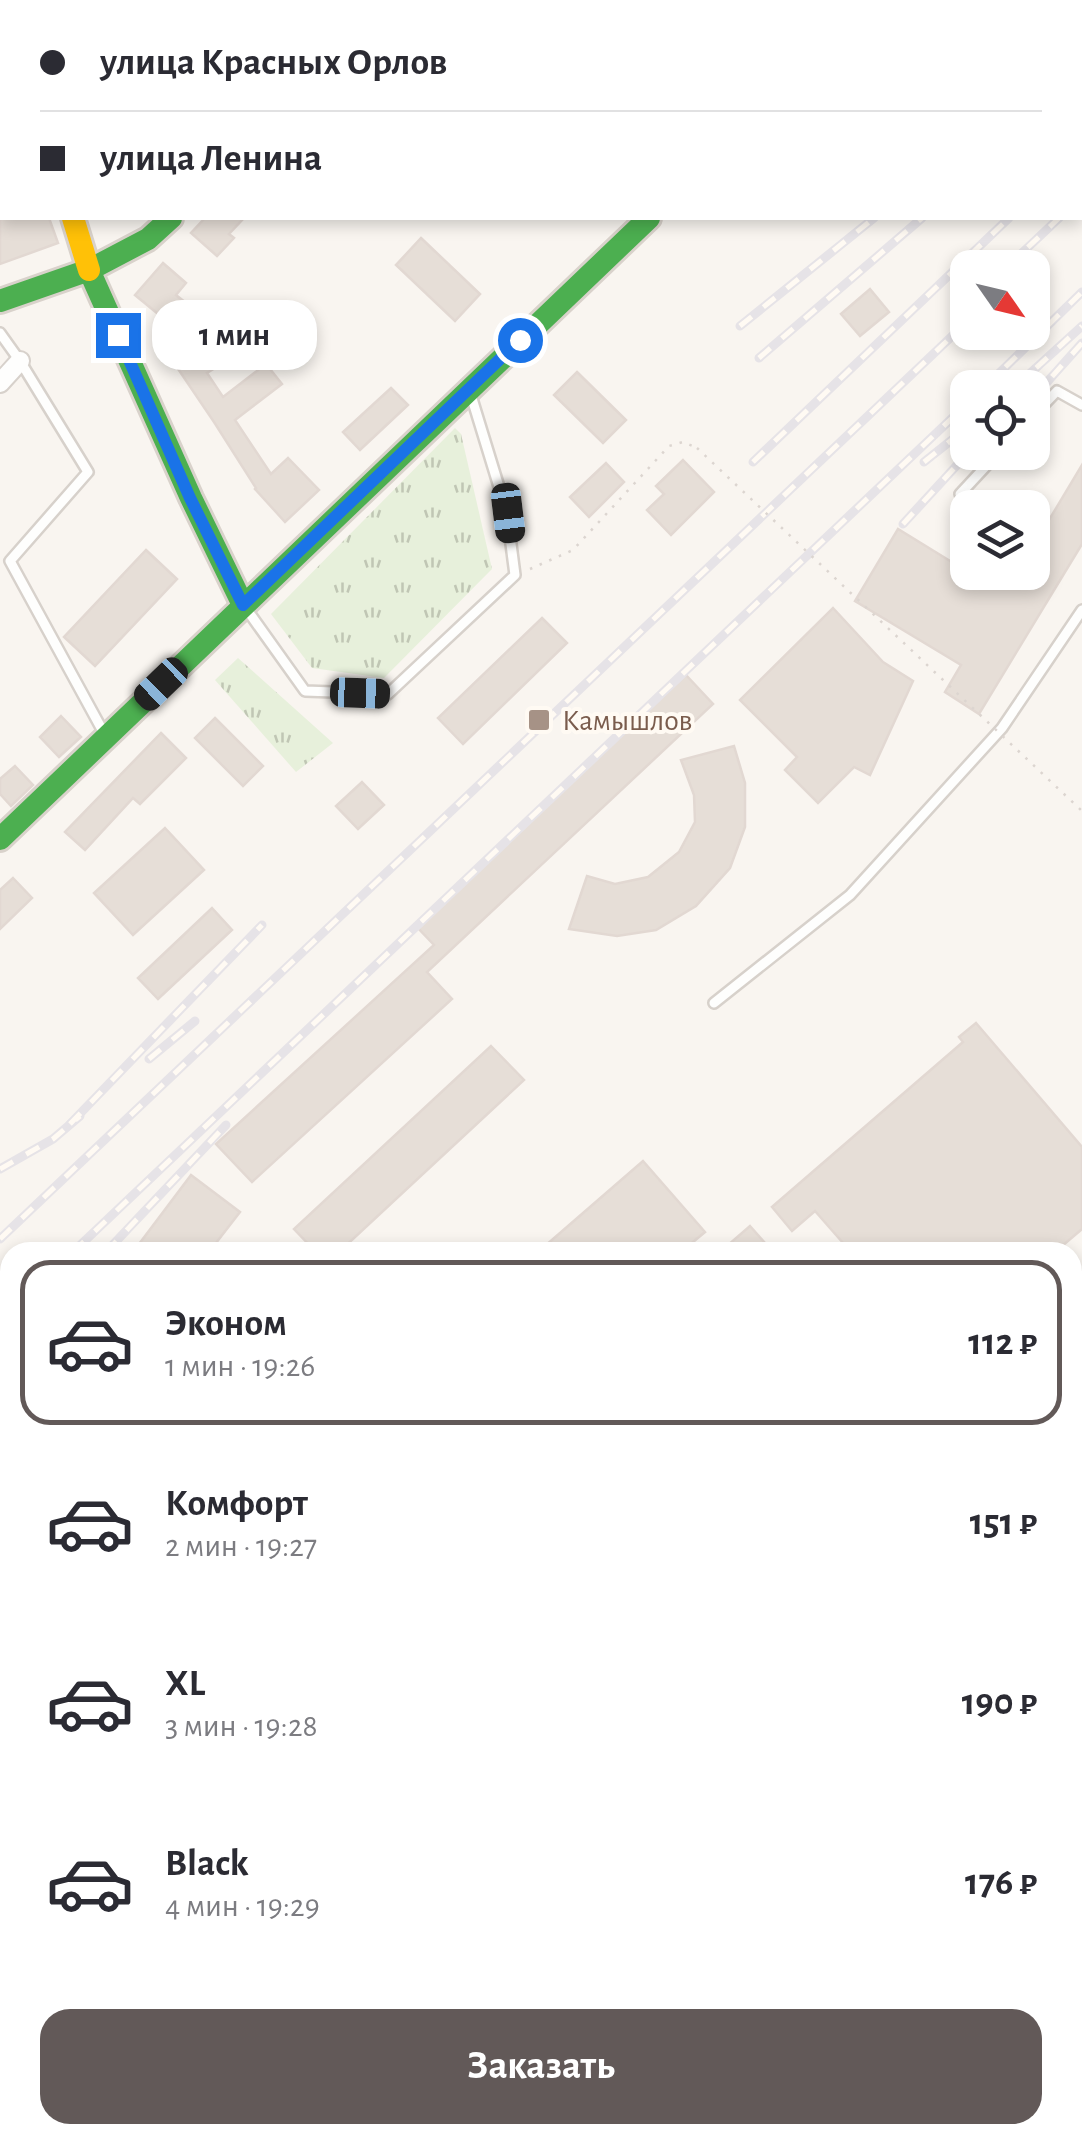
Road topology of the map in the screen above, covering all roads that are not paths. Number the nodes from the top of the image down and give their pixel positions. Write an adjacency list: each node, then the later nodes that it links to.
1 (74, 220): 4 (street)
2 (169, 220): 4 (street)
3 (646, 220): 9 (street)
4 (89, 270): 5 (street); 14 (street)
5 (0, 301)
6 (0, 333): 7 (lane)
7 (20, 361): 8 (street); 16 (lane)
8 (0, 383)
9 (468, 388): 14 (street); 14 (lane)
10 (1050, 398): 11 (lane)
11 (1082, 404)
12 (982, 470): 13 (lane)
13 (964, 490)
14 (243, 605): 16 (street)
15 (1082, 610): 18 (lane)
16 (106, 737): 17 (street)
17 (0, 840)
18 (714, 1003)

